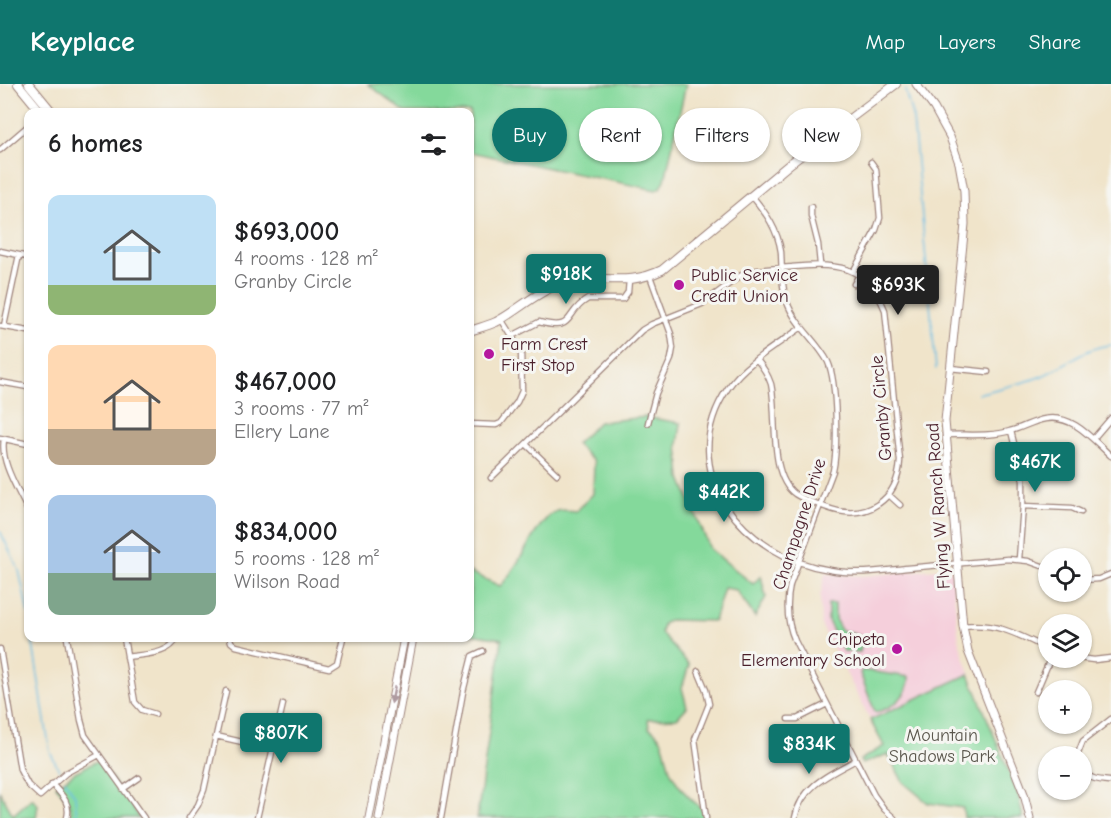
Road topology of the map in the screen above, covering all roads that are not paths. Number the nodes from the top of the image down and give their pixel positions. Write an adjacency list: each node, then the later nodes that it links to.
1 (18, 84): 5 (main road)
2 (29, 84): 6 (main road)
3 (896, 84): 10 (main road)
4 (916, 84): 30 (street, Flying W Ranch Road)
5 (43, 108)
6 (44, 108)
7 (24, 129): 8 (street)
8 (0, 150)
9 (871, 162): 17 (street)
10 (752, 196): 16 (street, Champagne Drive); 19 (main road)
11 (811, 207): 15 (street)
12 (0, 251): 13 (street)
13 (19, 255): 14 (street); 24 (street)
14 (24, 256)
15 (820, 264): 16 (street, Granby Circle); 17 (street, Granby Circle)
16 (782, 268): 22 (street, Granby Circle); 25 (street, Champagne Drive)
17 (854, 272): 18 (street, Granby Circle)
18 (860, 275): 21 (street); 46 (street, Granby Circle)
19 (650, 276): 20 (main road); 22 (street)
20 (629, 280): 23 (main road); 28 (street)
21 (854, 284)
22 (666, 318): 35 (street); 42 (street, Granby Circle)
23 (501, 319): 26 (main road); 28 (street)
24 (2, 326): 27 (street)
25 (802, 327): 29 (street); 48 (street, Champagne Drive)
26 (474, 329)
27 (24, 330)
28 (512, 336): 36 (street)
29 (758, 360): 48 (street); 53 (street)
30 (950, 368): 31 (street); 38 (street, Flying W Ranch Road)
31 (988, 372)
32 (0, 382): 33 (street)
33 (24, 386)
34 (1111, 418): 40 (street)
35 (648, 423)
36 (474, 424)
37 (1011, 431): 38 (street); 40 (street); 50 (street)
38 (945, 435): 54 (street, Flying W Ranch Road)
39 (2, 438): 41 (street); 47 (street)
40 (1093, 439): 43 (street)
41 (24, 443)
42 (527, 444): 44 (street); 45 (street, Granby Circle)
43 (1111, 456)
44 (557, 474)
45 (491, 478)
46 (889, 495): 48 (street); 49 (street)
47 (24, 502)
48 (820, 505): 53 (street, Champagne Drive)
49 (900, 505)
50 (1023, 506): 51 (street); 52 (street)
51 (1081, 512)
52 (1019, 559): 54 (street); 55 (street)
53 (798, 562): 54 (street); 77 (street, Champagne Drive)
54 (957, 563): 58 (street, Flying W Ranch Road)
55 (1038, 565)
56 (1111, 574): 57 (street)
57 (1092, 579)
58 (963, 626): 66 (street); 101 (street, Flying W Ranch Road)
59 (68, 642): 84 (street)
60 (125, 642): 69 (street)
61 (174, 642): 69 (street)
62 (232, 642): 63 (street)
63 (342, 642)
64 (403, 642): 95 (street, one-way to 95)
65 (412, 642): 96 (street)
66 (1038, 645)
67 (0, 649): 89 (street)
68 (483, 651): 97 (street)
69 (127, 657): 78 (street)
70 (1111, 658): 71 (street)
71 (1092, 660)
72 (1046, 668): 75 (street)
73 (698, 671): 98 (street)
74 (226, 692): 81 (street)
75 (1036, 692)
76 (283, 704): 83 (street)
77 (827, 704): 79 (street); 85 (street, Champagne Drive)
78 (155, 714)
79 (788, 719)
80 (1111, 719): 82 (street)
81 (216, 736): 83 (street); 93 (street)
82 (1081, 746)
83 (273, 749): 94 (street)
84 (99, 755): 89 (street); 90 (street)
85 (856, 760): 99 (street); 100 (street, Champagne Drive)
86 (139, 778): 90 (street)
87 (1092, 779): 88 (street)
88 (1109, 781)
89 (52, 784): 91 (street)
90 (123, 789): 92 (street)
91 (67, 818)
92 (144, 818)
93 (189, 818)
94 (257, 818)
95 (369, 818)
96 (379, 818)
97 (441, 818)
98 (706, 818)
99 (795, 818)
100 (894, 818)
101 (1030, 818)

